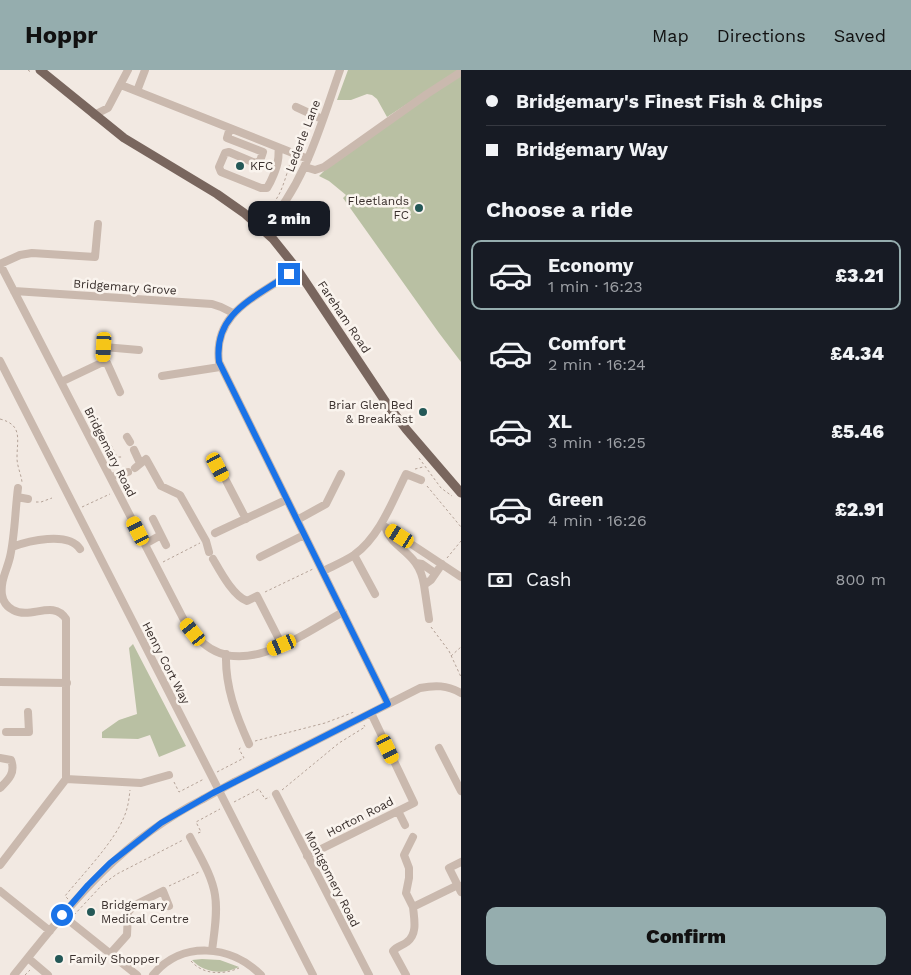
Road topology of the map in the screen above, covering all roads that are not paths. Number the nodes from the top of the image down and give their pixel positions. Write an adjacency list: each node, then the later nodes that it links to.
1 (128, 70): 6 (street)
2 (145, 70): 7 (street)
3 (340, 70): 10 (street, Lederle Lane)
4 (461, 72): 14 (street)
5 (37, 73): 9 (main road, Fareham Road)
6 (121, 84): 7 (street); 9 (street)
7 (136, 91): 11 (street)
8 (296, 107): 10 (street)
9 (94, 115): 16 (main road, Fareham Road)
10 (322, 119): 13 (street, Lederle Lane)
11 (230, 128): 12 (street); 12 (street)
12 (279, 148): 13 (street)
13 (308, 159): 14 (street, Lederle Lane)
14 (305, 167): 16 (street, Lederle Lane)
15 (98, 224): 17 (street)
16 (263, 230): 35 (main road, Fareham Road)
17 (0, 264): 19 (street, Bridgemary Road)
18 (289, 274): 20 (street)
19 (14, 291): 20 (street, Bridgemary Grove); 26 (street, Bridgemary Road)
20 (232, 313): 24 (street)
21 (138, 350): 23 (street)
22 (0, 361): 101 (street, Henry Cort Way)
23 (103, 363): 26 (street); 27 (street)
24 (220, 367): 25 (street); 38 (street)
25 (162, 376)
26 (61, 382): 32 (street, Bridgemary Road)
27 (120, 392)
28 (131, 443): 30 (street)
29 (218, 467): 40 (street)
30 (135, 468): 32 (street); 63 (street)
31 (341, 474): 41 (street)
32 (111, 477): 48 (street, Bridgemary Road)
33 (421, 480): 42 (street)
34 (18, 488): 36 (street)
35 (457, 495)
36 (17, 497): 37 (street); 50 (street)
37 (28, 499)
38 (286, 500): 40 (street); 41 (street)
39 (153, 519): 45 (street)
40 (246, 519): 44 (street)
41 (297, 520): 46 (street)
42 (383, 526): 52 (street); 54 (street); 55 (street)
43 (73, 532): 47 (street)
44 (215, 533)
45 (161, 535): 48 (street); 49 (street)
46 (304, 535): 53 (street); 56 (street)
47 (73, 541): 50 (street); 51 (street)
48 (144, 544): 64 (street, Bridgemary Road)
49 (166, 545)
50 (12, 548): 66 (street)
51 (80, 549)
52 (354, 555): 56 (street); 60 (street)
53 (260, 557)
54 (416, 563): 57 (street); 59 (street)
55 (442, 564): 57 (street); 58 (street)
56 (322, 568): 61 (street)
57 (435, 573): 59 (street)
58 (461, 577)
59 (424, 585): 62 (street)
60 (375, 594)
61 (343, 612): 63 (street, Bridgemary Road); 68 (street)
62 (429, 619)
63 (282, 645): 64 (street, Bridgemary Road)
64 (226, 654): 72 (street)
65 (0, 682): 66 (street)
66 (67, 683): 76 (street)
67 (461, 693): 68 (street)
68 (388, 704): 70 (street)
69 (28, 712): 71 (street)
70 (370, 713): 80 (street, Horton Road); 91 (street, bridge)
71 (6, 732)
72 (249, 744)
73 (439, 748): 78 (street)
74 (0, 758): 77 (street)
75 (170, 775): 76 (street)
76 (66, 779): 86 (street)
77 (0, 788)
78 (461, 791)
79 (276, 794): 84 (street, Montgomery Road)
80 (398, 811): 81 (street); 84 (street, Horton Road)
81 (405, 825)
82 (190, 837): 93 (street)
83 (413, 837): 90 (street)
84 (308, 856): 102 (street, Montgomery Road)
85 (461, 862): 87 (street)
86 (0, 865)
87 (459, 889): 90 (street)
88 (0, 891): 92 (street)
89 (169, 906): 94 (street)
90 (415, 906): 103 (street)
91 (62, 915): 92 (street); 94 (street)
92 (50, 931): 95 (street)
93 (212, 951): 99 (street); 100 (street)
94 (110, 954): 98 (street)
95 (28, 958): 96 (street); 97 (street)
96 (14, 975)
97 (48, 975)
98 (137, 975)
99 (153, 975)
100 (261, 975)
101 (313, 975)
102 (369, 975)
103 (406, 975)

